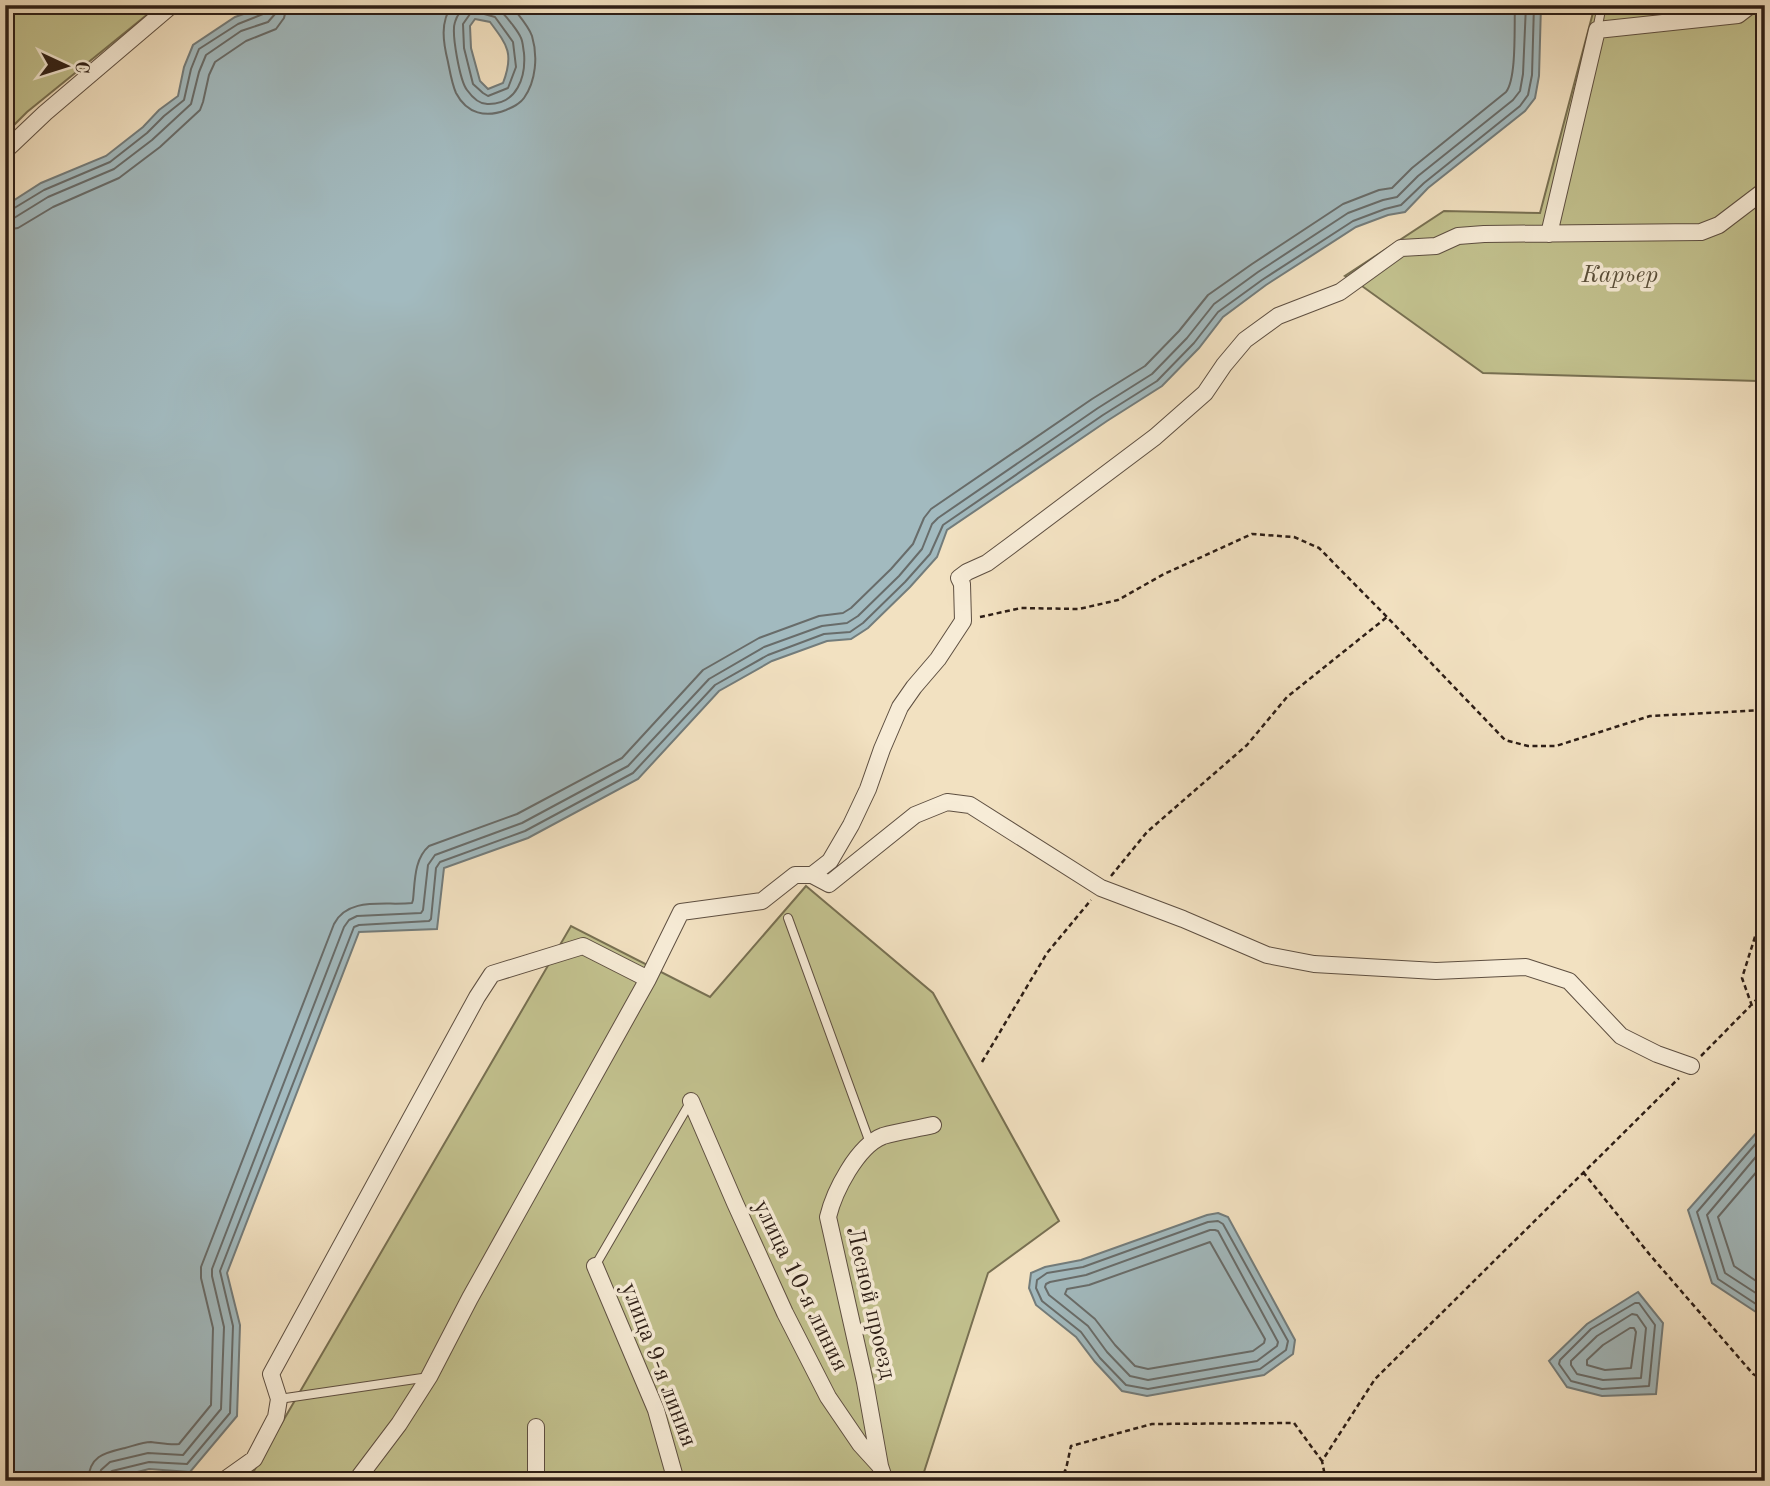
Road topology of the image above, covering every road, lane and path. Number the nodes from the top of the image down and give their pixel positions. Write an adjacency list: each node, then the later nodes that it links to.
1 (172, 5): 5 (street)
2 (1602, 5): 4 (lane)
3 (1751, 5): 4 (street)
4 (1597, 30): 7 (street)
5 (5, 151)
6 (1765, 190): 7 (street)
7 (1549, 234): 9 (street)
8 (1387, 617): 9 (path); 10 (path); 12 (path)
9 (963, 621): 11 (street)
10 (1765, 710)
11 (812, 875): 12 (street); 15 (street)
12 (1101, 888): 19 (path); 20 (street)
13 (1765, 905): 18 (path)
14 (788, 918): 23 (lane)
15 (648, 979): 26 (street); 28 (street)
16 (1763, 993): 17 (path); 18 (path)
17 (1765, 998)
18 (1752, 1006): 20 (path)
19 (982, 1062)
20 (1691, 1066): 24 (path)
21 (691, 1101): 25 (lane); 31 (street, улица 10-я линия)
22 (933, 1125): 23 (street)
23 (870, 1143): 31 (street, Лесной проезд)
24 (1583, 1172): 27 (path); 30 (path)
25 (595, 1266): 35 (street, улица 9-я линия)
26 (429, 1377): 28 (lane); 33 (street)
27 (1765, 1381)
28 (279, 1399): 32 (street)
29 (536, 1427): 34 (street)
30 (1322, 1461): 36 (path); 37 (path)
31 (883, 1473)
32 (223, 1481)
33 (356, 1481)
34 (536, 1481)
35 (676, 1481)
36 (1059, 1481)
37 (1326, 1481)

